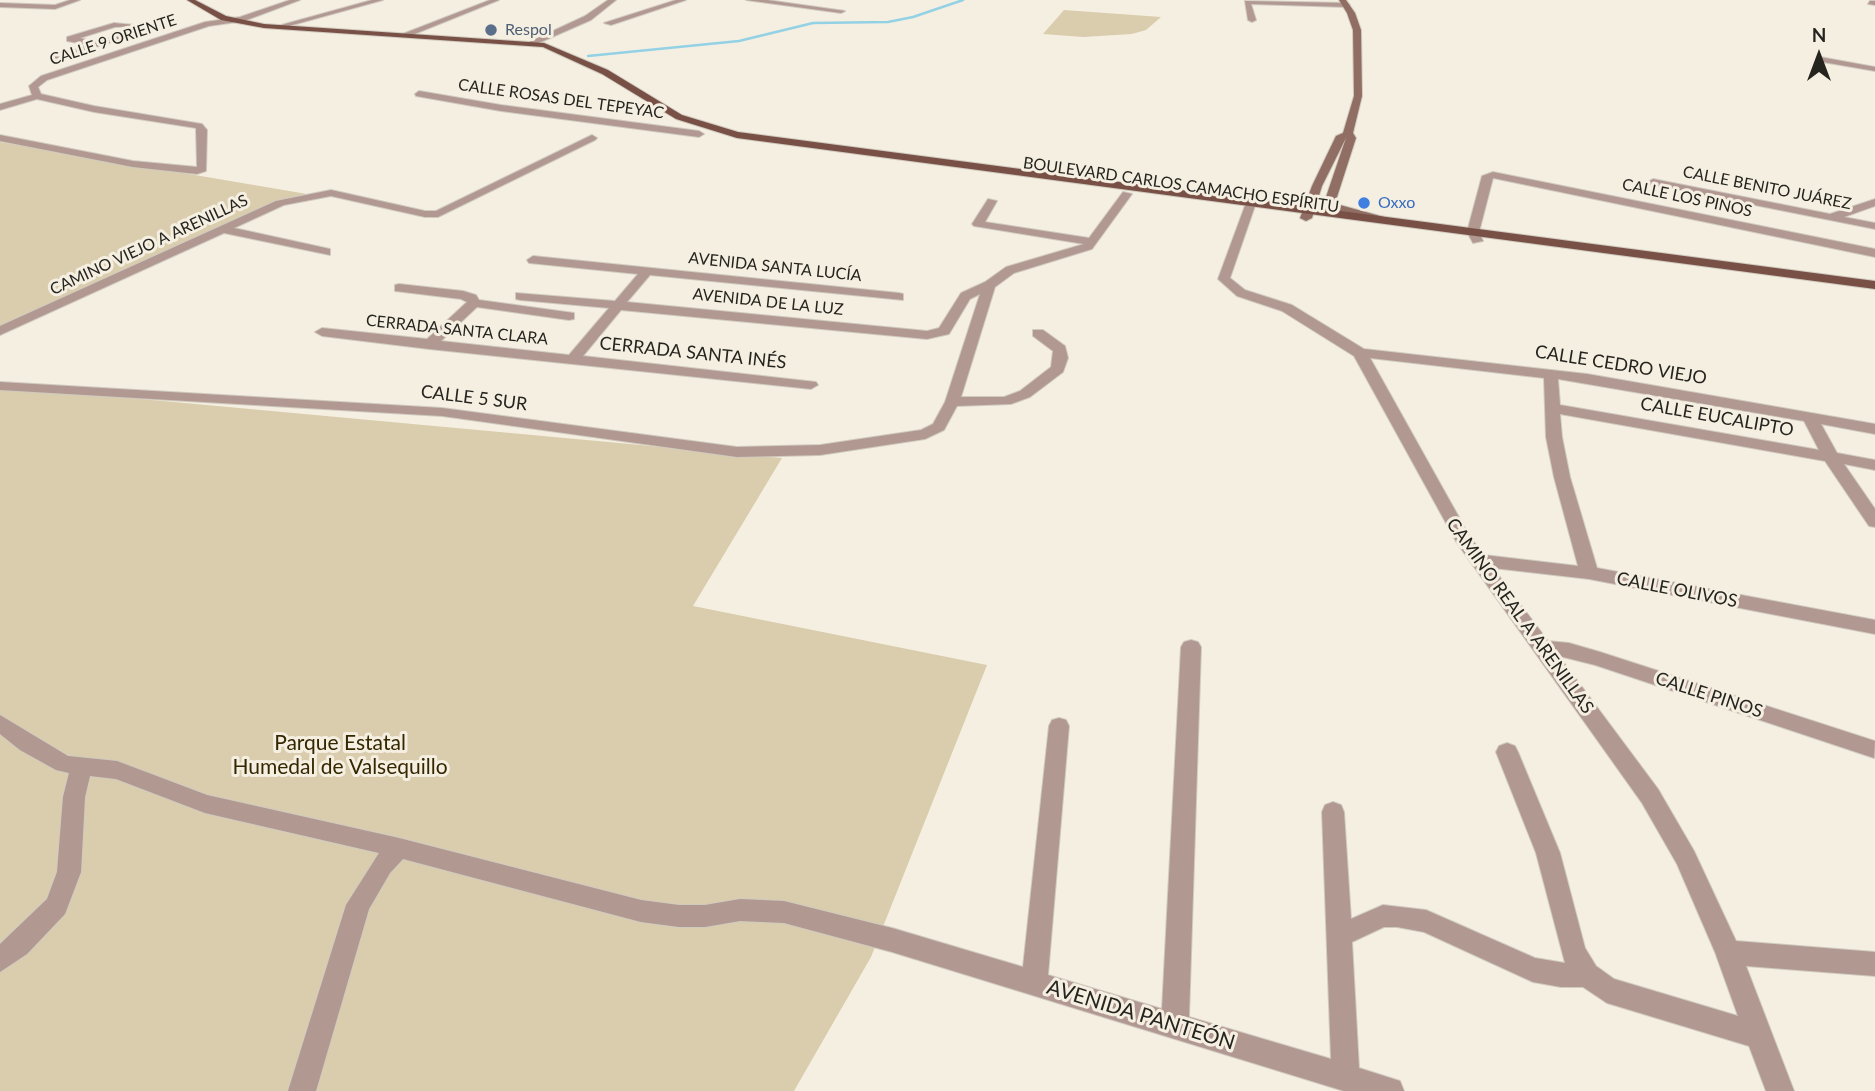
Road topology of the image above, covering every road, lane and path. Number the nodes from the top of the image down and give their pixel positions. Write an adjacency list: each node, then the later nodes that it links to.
1 (77, 0): 12 (street)
2 (190, 0): 18 (main road, BOULEVARD CARLOS CAMACHO ESPÍRITU)
3 (297, 0): 18 (street, CALLE 9 ORIENTE)
4 (380, 0): 21 (street)
5 (496, 0): 23 (street)
6 (595, 0): 13 (street)
7 (613, 0): 13 (street)
8 (683, 0): 13 (street)
9 (749, 0): 10 (street)
10 (762, 1): 14 (street)
11 (1344, 3): 16 (street); 33 (main road)
12 (0, 5)
13 (600, 8): 24 (street)
14 (841, 11)
15 (150, 18): 17 (street)
16 (1252, 20)
17 (173, 21): 19 (street); 20 (street)
18 (233, 21): 19 (street, CALLE 9 ORIENTE); 21 (main road, BOULEVARD CARLOS CAMACHO ESPÍRITU)
19 (212, 23): 22 (street); 31 (street, CALLE 9 ORIENTE)
20 (152, 27): 25 (street); 25 (street)
21 (278, 27): 23 (main road, BOULEVARD CARLOS CAMACHO ESPÍRITU)
22 (192, 34)
23 (404, 35): 24 (main road, BOULEVARD CARLOS CAMACHO ESPÍRITU)
24 (531, 43): 28 (main road, BOULEVARD CARLOS CAMACHO ESPÍRITU)
25 (99, 44): 26 (street)
26 (56, 57)
27 (1820, 59): 29 (street)
28 (586, 65): 34 (main road, BOULEVARD CARLOS CAMACHO ESPÍRITU); 42 (main road, BOULEVARD CARLOS CAMACHO ESPÍRITU)
29 (1875, 69)
30 (419, 94): 34 (street, CALLE ROSAS DEL TEPEYAC)
31 (37, 96): 32 (street); 35 (street)
32 (0, 107)
33 (1348, 133): 41 (main road); 43 (main road)
34 (699, 134): 38 (main road, BOULEVARD CARLOS CAMACHO ESPÍRITU)
35 (0, 138)
36 (592, 138): 47 (street, CAMINO VIEJO A ARENILLAS)
37 (1653, 181): 44 (street, CALLE BENITO JUÁREZ)
38 (1127, 194): 42 (main road, BOULEVARD CARLOS CAMACHO ESPÍRITU); 49 (street)
39 (992, 201): 49 (street)
40 (1875, 202): 44 (street)
41 (1331, 204): 43 (main road); 45 (main road)
42 (1250, 207): 43 (main road, BOULEVARD CARLOS CAMACHO ESPÍRITU); 67 (street, CAMINO REAL A ARENILLAS)
43 (1307, 210): 45 (main road, BOULEVARD CARLOS CAMACHO ESPÍRITU); 48 (main road, BOULEVARD CARLOS CAMACHO ESPÍRITU)
44 (1832, 217): 46 (street, CALLE BENITO JUÁREZ)
45 (1383, 220): 48 (main road, BOULEVARD CARLOS CAMACHO ESPÍRITU)
46 (1875, 226)
47 (225, 230): 50 (street); 63 (street, CAMINO VIEJO A ARENILLAS)
48 (1475, 236): 51 (street, CALLE LOS PINOS); 55 (main road, BOULEVARD CARLOS CAMACHO ESPÍRITU); 57 (main road, BOULEVARD CARLOS CAMACHO ESPÍRITU)
49 (1093, 242): 54 (street, AVENIDA DE LA LUZ)
50 (326, 252)
51 (1875, 253)
52 (533, 260): 53 (street, AVENIDA SANTA LUCÍA)
53 (647, 271): 59 (street, AVENIDA SANTA LUCÍA); 61 (street)
54 (989, 285): 61 (street, AVENIDA DE LA LUZ); 72 (street)
55 (1875, 285)
56 (399, 288): 60 (street)
57 (1875, 294)
58 (520, 296): 61 (street, AVENIDA DE LA LUZ)
59 (900, 297)
60 (474, 303): 62 (street); 66 (street)
61 (618, 305): 68 (street)
62 (569, 316)
63 (0, 331)
64 (322, 331): 66 (street, CERRADA SANTA CLARA)
65 (1038, 333): 72 (street)
66 (429, 345): 68 (street, CERRADA SANTA CLARA)
67 (1360, 353): 69 (street, CALLE CEDRO VIEJO); 79 (street, CAMINO REAL A ARENILLAS)
68 (572, 360): 70 (street, CERRADA SANTA INÉS)
69 (1551, 373): 73 (street); 74 (street, CALLE CEDRO VIEJO)
70 (811, 385)
71 (0, 386): 72 (street, CALLE 5 SUR)
72 (952, 402)
73 (1552, 408): 76 (street, CALLE EUCALIPTO); 80 (street)
74 (1809, 416): 75 (street, CALLE CEDRO VIEJO); 76 (street)
75 (1875, 429)
76 (1830, 456): 77 (street, CALLE EUCALIPTO); 78 (street)
77 (1875, 465)
78 (1875, 522)
79 (1479, 560): 80 (street, CALLE OLIVOS); 83 (street, CAMINO REAL A ARENILLAS)
80 (1589, 573): 81 (street, CALLE OLIVOS)
81 (1875, 627)
82 (1191, 647): 97 (street)
83 (1543, 648): 86 (street, CALLE PINOS); 92 (street, CAMINO REAL A ARENILLAS)
84 (0, 723): 88 (street, AVENIDA PANTEÓN)
85 (1059, 726): 96 (street)
86 (1874, 749)
87 (1507, 752): 95 (street)
88 (81, 767): 90 (street, AVENIDA PANTEÓN); 93 (street)
89 (1333, 813): 91 (street)
90 (399, 848): 96 (street, AVENIDA PANTEÓN); 100 (street)
91 (1339, 936): 95 (street); 99 (street)
92 (1728, 952): 94 (street); 98 (street, CAMINO REAL A ARENILLAS)
93 (0, 960)
94 (1875, 964)
95 (1587, 975): 98 (street)
96 (1034, 984): 97 (street, AVENIDA PANTEÓN)
97 (1175, 1024): 99 (street, AVENIDA PANTEÓN)
98 (1759, 1035): 102 (street, CAMINO REAL A ARENILLAS)
99 (1346, 1078): 101 (street, AVENIDA PANTEÓN)
100 (302, 1091)
101 (1390, 1091)
102 (1780, 1091)

